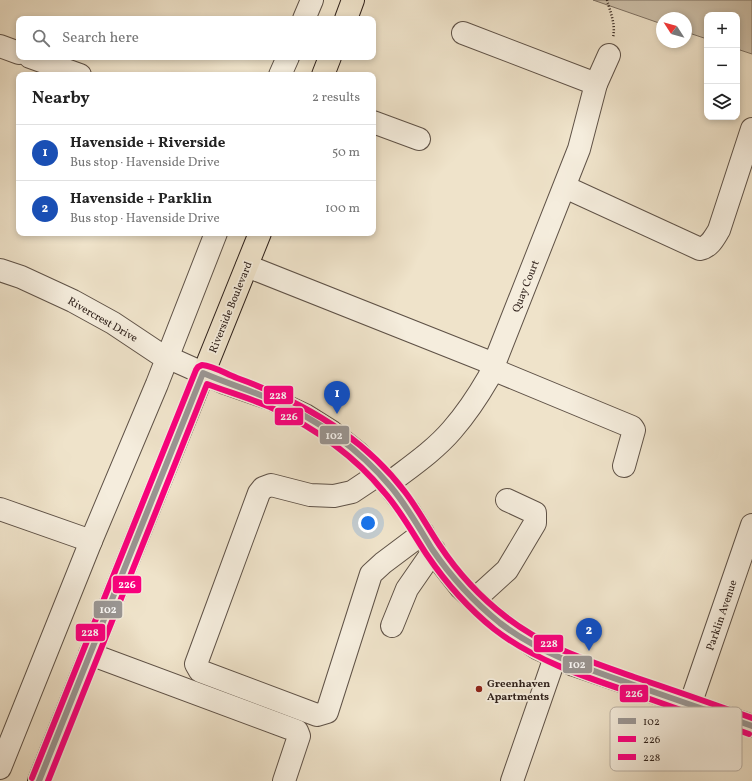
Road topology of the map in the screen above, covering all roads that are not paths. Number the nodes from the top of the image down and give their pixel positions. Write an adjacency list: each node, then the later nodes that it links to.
1 (312, 0): 3 (street)
2 (353, 0): 4 (main road)
3 (305, 16)
4 (347, 16)
5 (462, 32): 15 (street)
6 (0, 46): 7 (street)
7 (16, 52)
8 (609, 55): 15 (street, Quay Court)
9 (38, 60): 12 (street)
10 (287, 60): 13 (street)
11 (329, 60): 14 (main road)
12 (72, 72)
13 (281, 72)
14 (324, 72)
15 (596, 84): 19 (street, Quay Court)
16 (376, 123): 18 (street)
17 (752, 129): 19 (street)
18 (419, 139)
19 (565, 186): 25 (street, Quay Court)
20 (215, 236): 24 (street)
21 (259, 236): 22 (main road, Riverside Boulevard)
22 (247, 266): 25 (street); 26 (main road, Riverside Boulevard)
23 (0, 270): 24 (street, Rivercrest Drive)
24 (167, 357): 26 (street, Rivercrest Drive); 32 (street)
25 (493, 367): 27 (street); 28 (street, Quay Court)
26 (203, 373): 28 (street, Rivercrest Drive); 36 (main road, Riverside Boulevard)
27 (624, 466)
28 (384, 479): 33 (street, Rivercrest Drive); 33 (street, Quay Court)
29 (507, 500): 34 (street)
30 (0, 509): 32 (street)
31 (752, 525): 38 (street, Parklin Avenue)
32 (91, 541): 42 (street)
33 (428, 542): 34 (street, Rivercrest Drive); 35 (street)
34 (474, 600): 37 (street, Rivercrest Drive)
35 (392, 626)
36 (90, 654): 43 (main road, Riverside Boulevard); 44 (street)
37 (555, 657): 38 (street, Rivercrest Drive); 45 (street)
38 (690, 705): 39 (street, Rivercrest Drive)
39 (696, 707)
40 (742, 723): 41 (street, Rivercrest Drive)
41 (752, 726)
42 (0, 768)
43 (39, 781)
44 (284, 781)
45 (512, 781)

